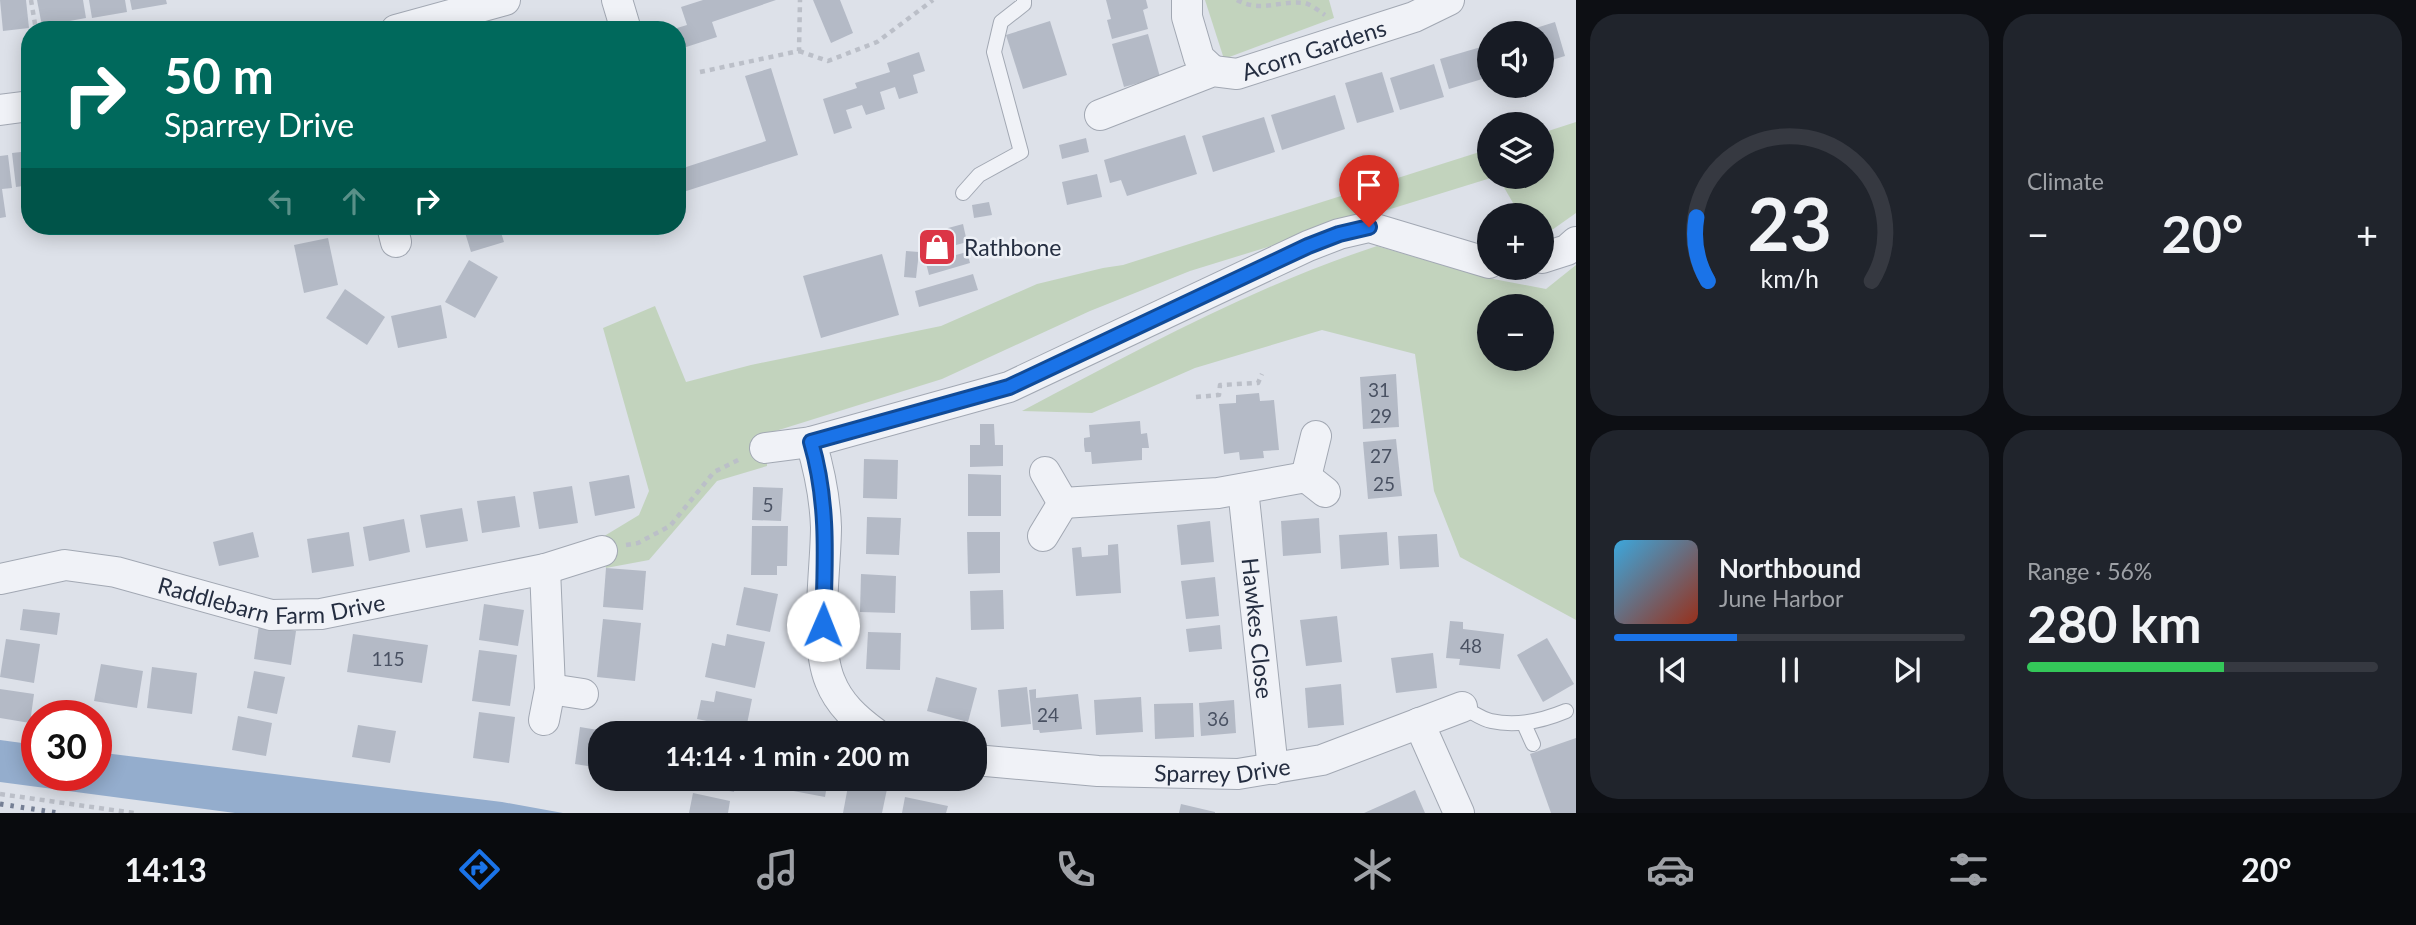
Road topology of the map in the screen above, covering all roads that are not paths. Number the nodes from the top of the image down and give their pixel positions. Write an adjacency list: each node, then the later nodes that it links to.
1 (505, 0): 6 (street)
2 (617, 0): 7 (street)
3 (1024, 0): 12 (lane)
4 (1188, 0): 8 (street, Acorn Gardens)
5 (1449, 0): 8 (street, Acorn Gardens)
6 (429, 21)
7 (623, 21)
8 (1213, 71): 11 (street, Acorn Gardens)
9 (21, 107): 10 (street)
10 (0, 110)
11 (1100, 115)
12 (963, 193)
13 (1576, 242): 14 (street)
14 (1554, 254)
15 (1477, 259): 17 (street)
16 (1316, 436): 20 (street)
17 (811, 442): 18 (street); 31 (street)
18 (765, 447)
19 (1045, 472): 21 (street)
20 (1243, 489): 21 (street); 36 (street, Hawkes Close)
21 (1063, 503): 22 (street)
22 (1043, 536)
23 (602, 551): 24 (street, Raddlebarn Farm Drive)
24 (545, 569): 25 (street, Raddlebarn Farm Drive); 26 (street)
25 (0, 579)
26 (551, 689): 27 (street); 30 (street)
27 (583, 694)
28 (1462, 707): 32 (street, Sparrey Drive); 33 (lane)
29 (1566, 711): 33 (lane)
30 (544, 720)
31 (859, 721)
32 (1419, 723): 36 (street, Sparrey Drive); 37 (street)
33 (1524, 723): 34 (lane)
34 (1533, 744)
35 (987, 762): 36 (street, Sparrey Drive)
36 (1273, 769)
37 (1459, 813)

